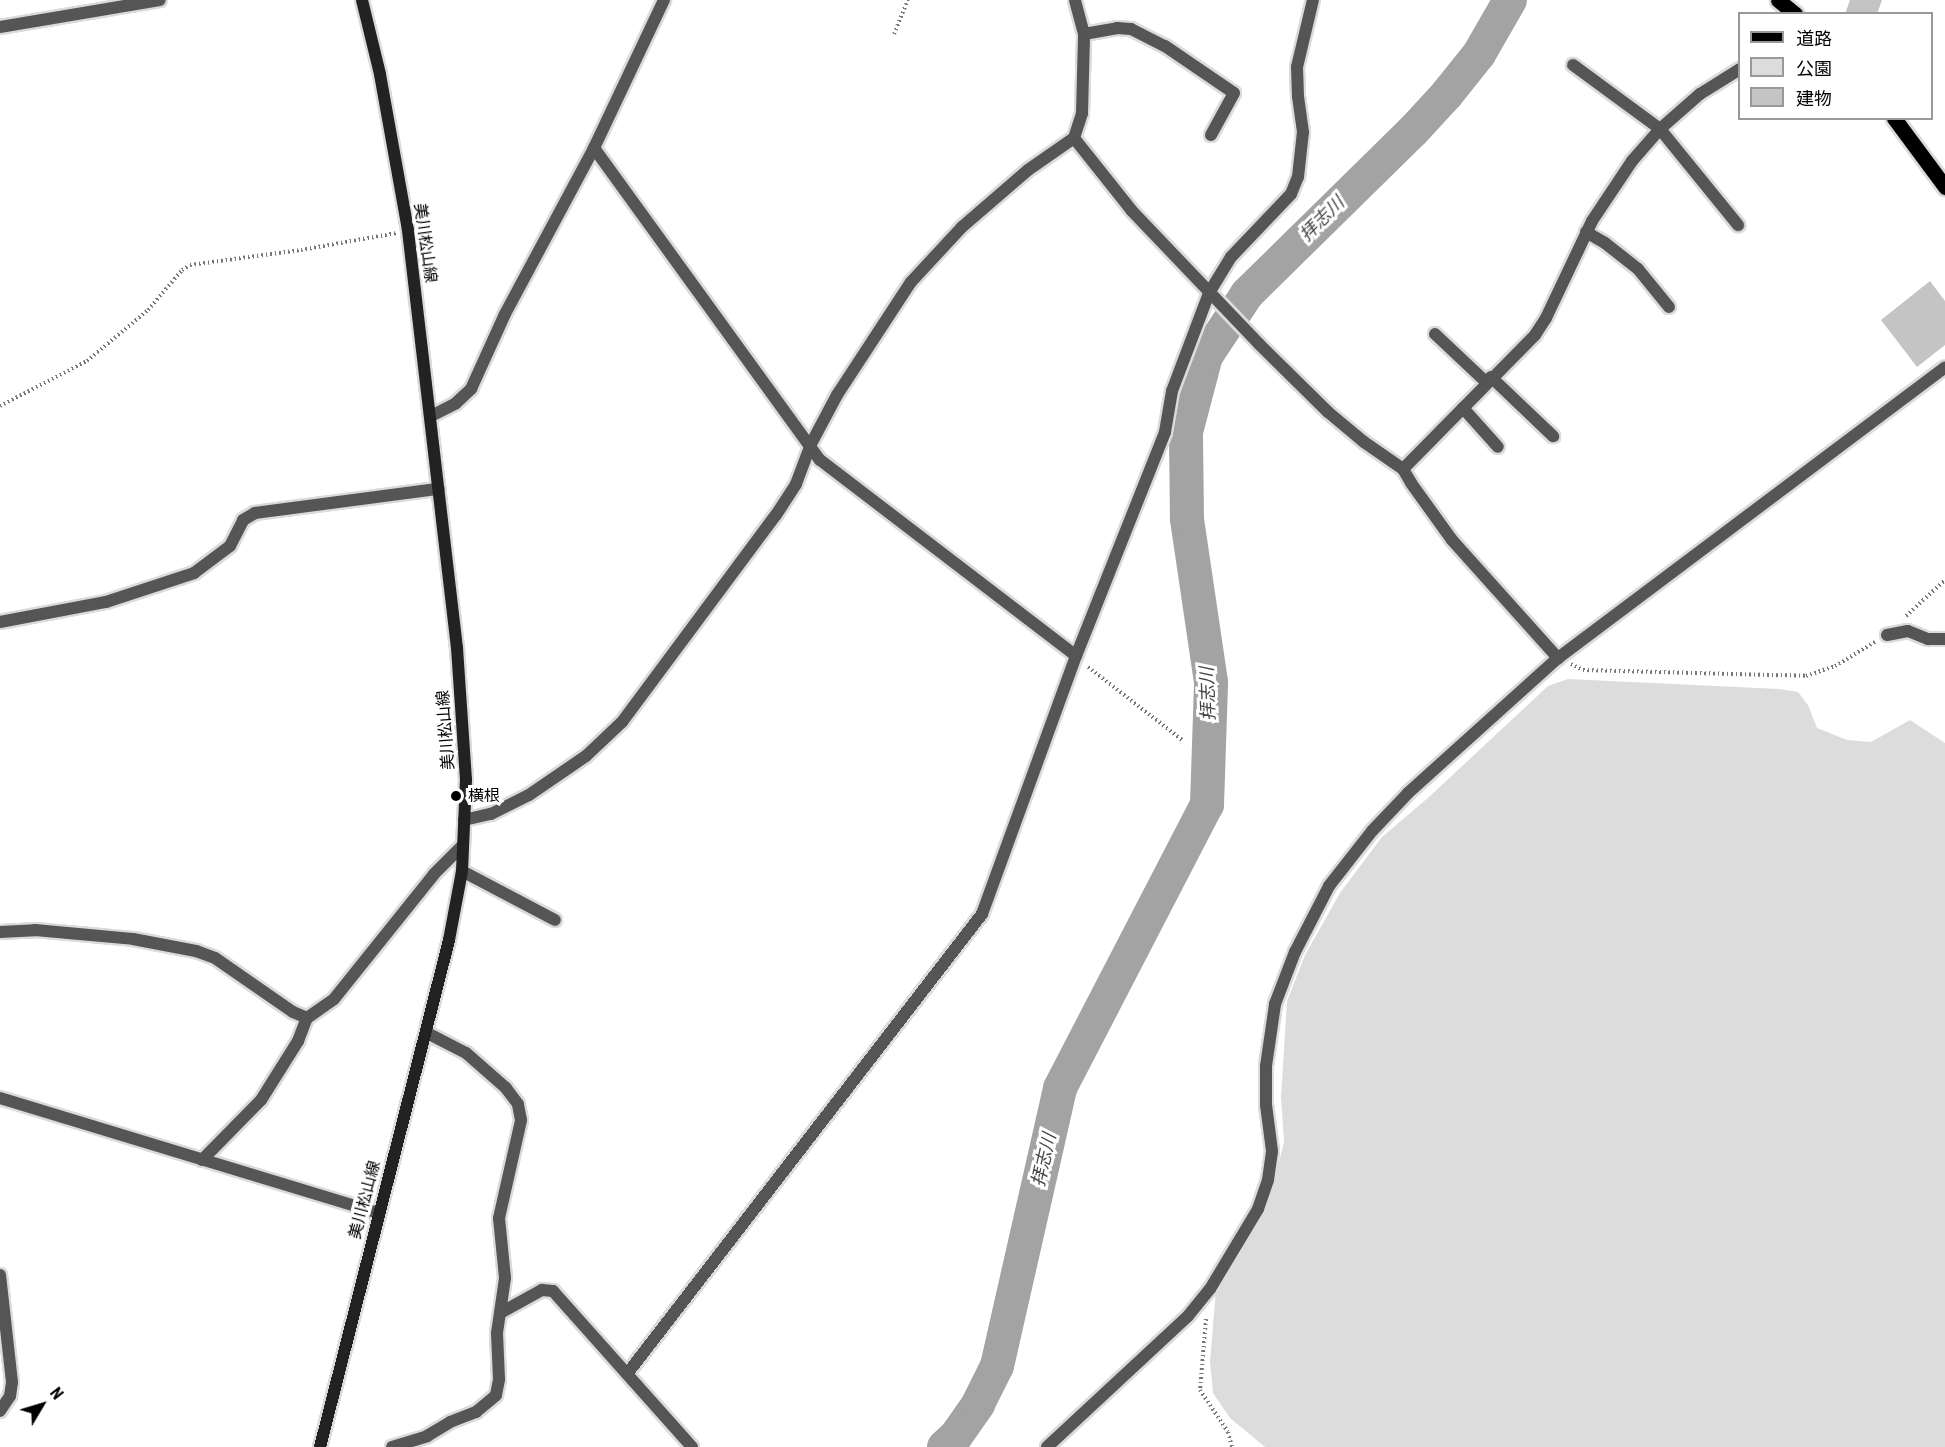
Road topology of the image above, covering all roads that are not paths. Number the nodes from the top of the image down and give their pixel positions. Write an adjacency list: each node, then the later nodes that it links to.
1 (160, 0): 8 (street)
2 (362, 0): 26 (main road, 美川松山線)
3 (664, 0): 16 (street)
4 (1075, 0): 9 (street)
5 (1313, 0): 20 (street)
6 (1778, 0): 7 (main road)
7 (1793, 12)
8 (0, 27)
9 (1084, 34): 14 (street); 15 (street)
10 (1573, 65): 13 (street)
11 (1738, 70): 13 (street)
12 (1895, 120): 17 (main road)
13 (1660, 129): 18 (street); 19 (street)
14 (1211, 135)
15 (1074, 138): 20 (street); 28 (street)
16 (594, 148): 26 (street); 28 (street)
17 (1945, 187)
18 (1738, 225)
19 (1586, 232): 21 (street); 24 (street)
20 (1212, 296): 30 (street); 35 (street)
21 (1669, 307)
22 (1435, 334): 24 (street)
23 (1945, 367): 36 (street)
24 (1489, 379): 25 (street); 27 (street)
25 (1462, 408): 29 (street); 30 (street)
26 (431, 416): 31 (main road, 美川松山線)
27 (1553, 436)
28 (811, 444): 35 (street); 37 (street)
29 (1498, 447)
30 (1403, 469): 36 (street)
31 (438, 489): 32 (street); 37 (main road, 美川松山線)
32 (0, 622)
33 (1887, 634): 34 (street)
34 (1945, 639)
35 (1076, 656): 49 (street)
36 (1558, 658): 54 (street)
37 (464, 820): 38 (main road, 美川松山線)
38 (462, 846): 39 (main road, 美川松山線); 42 (street)
39 (462, 871): 40 (street); 43 (main road, 美川松山線)
40 (555, 920)
41 (0, 932): 42 (street)
42 (307, 1018): 45 (street)
43 (427, 1033): 46 (main road, 美川松山線); 48 (street)
44 (0, 1098): 45 (street)
45 (202, 1160): 46 (street)
46 (379, 1213): 51 (main road, 美川松山線)
47 (0, 1275): 50 (street)
48 (502, 1312): 49 (street); 52 (street)
49 (627, 1374): 53 (street)
50 (0, 1412)
51 (320, 1447)
52 (392, 1447)
53 (692, 1447)
54 (1047, 1447)

